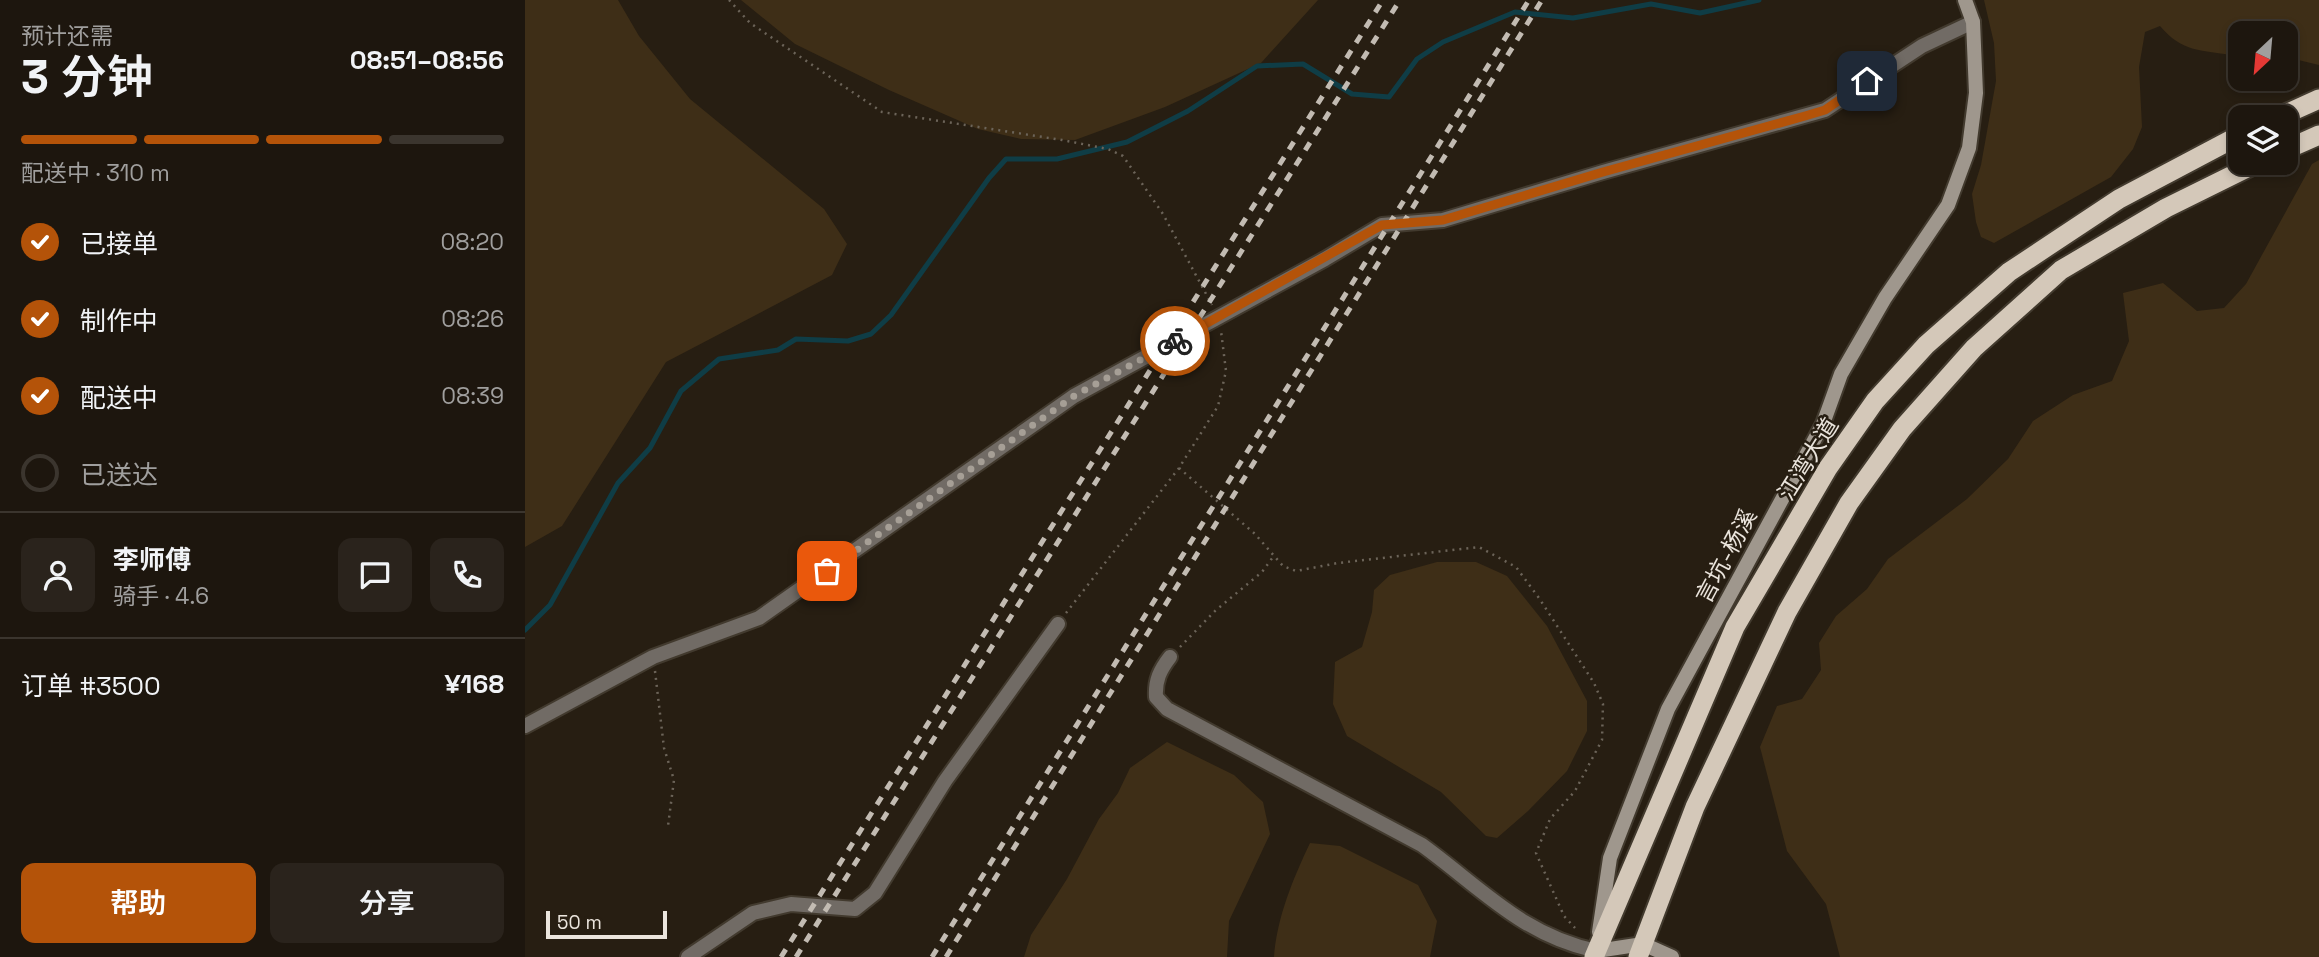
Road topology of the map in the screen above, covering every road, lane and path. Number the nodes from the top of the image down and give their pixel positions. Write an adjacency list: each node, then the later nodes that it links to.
1 (729, 0): 10 (path)
2 (1965, 0): 3 (main road, 言坑-杨溪)
3 (1973, 22): 10 (street); 19 (main road, 言坑-杨溪)
4 (2319, 99): 5 (highway)
5 (2298, 108)
6 (2319, 135): 8 (highway)
7 (2228, 141): 19 (highway, 江湾大道)
8 (2298, 144)
9 (2233, 175): 18 (highway)
10 (1219, 317): 11 (path); 14 (street)
11 (1179, 468): 12 (path); 13 (path)
12 (1273, 556): 15 (path); 19 (path)
13 (1058, 624): 20 (street)
14 (653, 657): 16 (street); 17 (path)
15 (1170, 657): 19 (street)
16 (525, 726)
17 (668, 826)
18 (1641, 950): 19 (main road); 21 (main road)
19 (1599, 955)
20 (688, 957)
21 (1672, 957)

